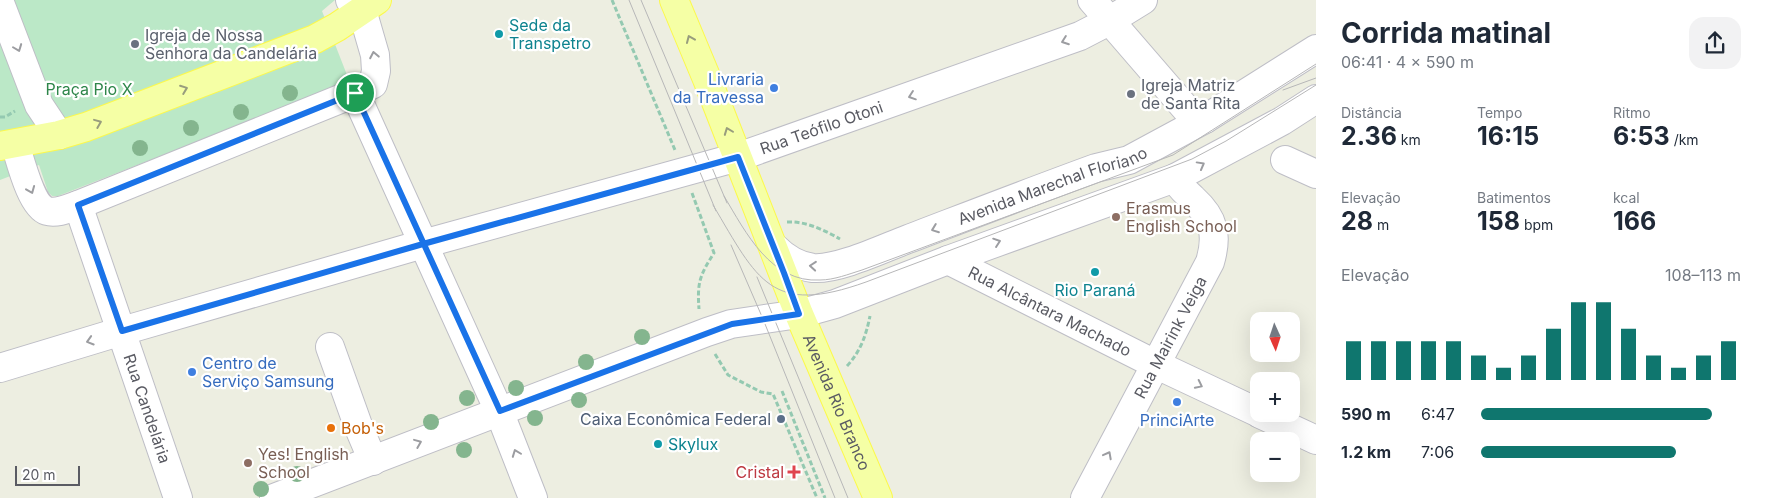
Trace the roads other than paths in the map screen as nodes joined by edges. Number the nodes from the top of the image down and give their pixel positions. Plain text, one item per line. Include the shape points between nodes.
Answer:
1 (674, 0) edge
2 (1092, 0) edge
3 (1144, 0) edge
4 (0, 3) edge
5 (363, 4) edge
6 (1109, 21) junction
7 (1316, 49) edge
8 (355, 93) junction
9 (1316, 99) edge
10 (1205, 119) junction
11 (59, 135) junction
12 (8, 145) edge
13 (738, 157) junction
14 (1285, 160) dead end
15 (1316, 174) edge
16 (1175, 178) junction
17 (78, 205) junction
18 (770, 236) junction
19 (423, 244) junction
20 (948, 260) junction
21 (799, 314) junction
22 (122, 331) junction
23 (330, 347) dead end
24 (1155, 364) junction
25 (0, 368) edge
26 (1250, 409) edge
27 (500, 411) junction
28 (1278, 422) edge
29 (1316, 440) edge
30 (373, 461) junction
31 (881, 495) edge
32 (178, 498) edge
33 (274, 498) edge
34 (533, 498) edge
35 (1085, 498) edge

13 -> 1 main road, Avenida Rio Branco
2 - 6 street
3 - 6 street, Rua Teófilo Otoni
4 -> 11 street via 39,105
8 -> 5 street via 373,84 376,71
11 -> 5 main road via 315,39
6 - 10 street via 1187,110
6 -> 13 street, Rua Teófilo Otoni via 1080,36
7 - 10 street, Avenida Marechal Floriano
8 - 17 street
8 - 19 street
16 -> 9 street via 1282,121
10 -> 18 street, Avenida Marechal Floriano via 1129,160 1096,168 830,267 814,268 785,258
11 - 12 main road
12 -> 17 street via 38,204 46,211
13 - 18 main road, Avenida Rio Branco
13 - 19 street, Rua Teófilo Otoni
14 - 15 street
20 -> 16 street
16 - 24 street, Rua Mairink Veiga via 1178,186 1200,205 1209,218 1214,232 1214,248 1210,262
17 - 22 street, Rua Candelária
18 - 21 main road, Avenida Rio Branco
19 - 22 street, Rua Teófilo Otoni
19 - 27 street
20 - 21 street via 836,304
20 - 24 street, Rua Alcântara Machado
21 - 27 street via 732,324
21 - 31 main road, Avenida Rio Branco
22 -> 25 street, Rua Teófilo Otoni
22 - 32 street, Rua Candelária
23 - 30 street
24 -> 26 street, Rua Alcântara Machado
35 -> 24 street, Rua Mairink Veiga
30 -> 27 street
34 -> 27 street
28 - 29 street, Rua Alcântara Machado
30 - 33 street

